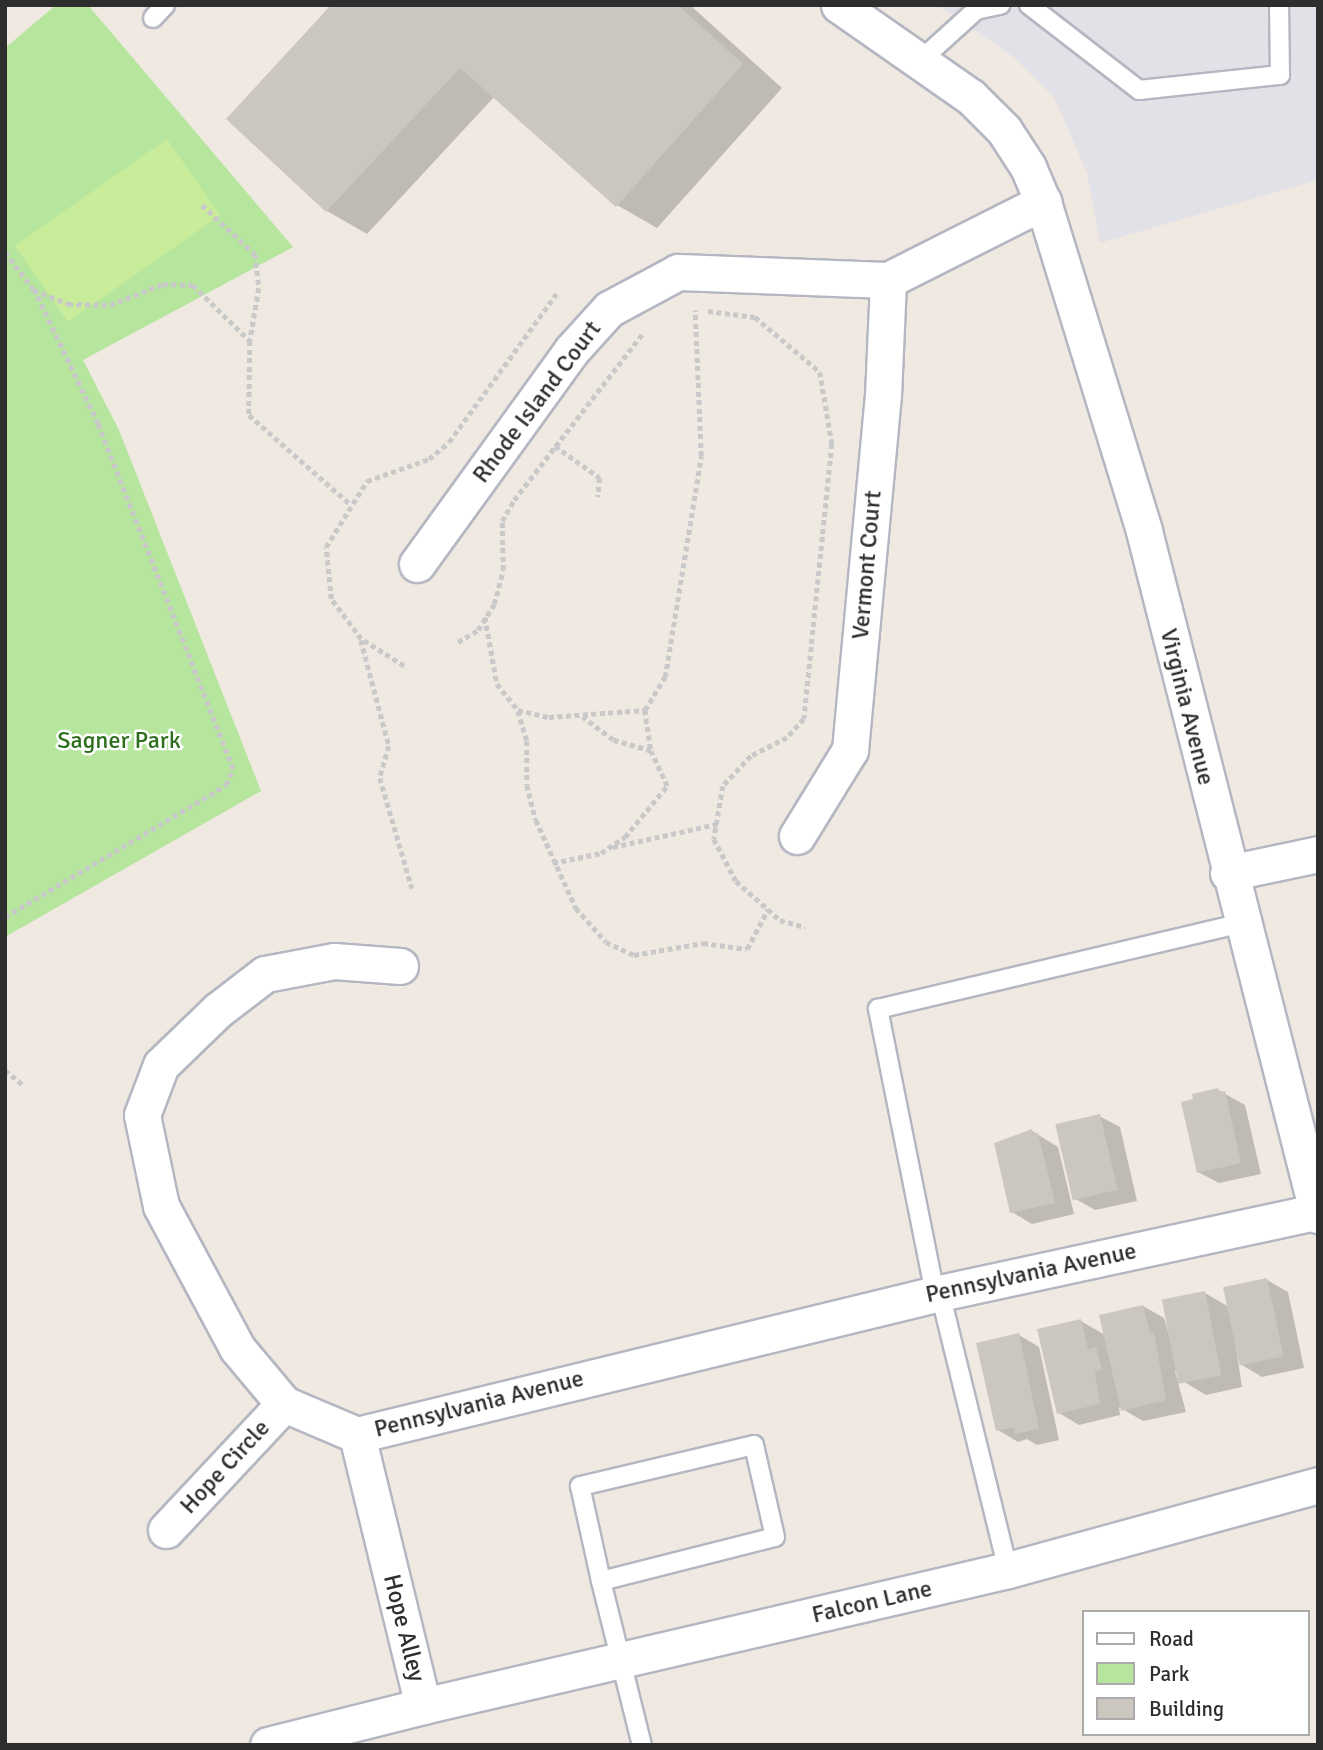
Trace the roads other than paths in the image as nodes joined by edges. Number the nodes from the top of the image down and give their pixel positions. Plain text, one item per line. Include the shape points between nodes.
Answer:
1 (839, 5) edge
2 (1000, 5) edge
3 (1029, 5) edge
4 (1279, 5) edge
5 (922, 59) junction
6 (1043, 202) junction
7 (888, 280) junction
8 (417, 564) dead end
9 (797, 836) dead end
10 (1318, 854) edge
11 (1228, 873) junction
12 (1242, 923) junction
13 (400, 966) dead end
14 (1317, 1212) edge
15 (938, 1294) junction
16 (284, 1404) junction
17 (357, 1435) junction
18 (1318, 1485) edge
19 (166, 1530) dead end
20 (1008, 1570) junction
21 (601, 1581) junction
22 (621, 1660) junction
23 (423, 1706) junction
24 (268, 1745) edge
25 (642, 1745) edge

1 - 5 street, Virginia Avenue
2 - 5 lane via 976,10
3 - 4 lane via 1139,90 1280,75
5 - 6 street, Virginia Avenue via 1004,130
6 - 7 street, Rhode Island Court
6 - 11 street, Virginia Avenue via 1144,531
7 - 8 street, Rhode Island Court via 678,272 609,309 571,352
7 - 9 street, Vermont Court via 883,396 850,750
10 - 11 street
11 - 12 street, Virginia Avenue
12 - 14 street, Virginia Avenue
12 - 15 lane via 878,1009
13 - 16 street, Pennsylvania Avenue via 334,961 265,974 218,1010 161,1065 142,1115 161,1206 237,1348
14 - 15 street, Pennsylvania Avenue
15 - 17 street, Pennsylvania Avenue
15 - 20 lane
16 - 17 street, Pennsylvania Avenue
16 - 19 street, Hope Circle
17 - 23 street, Hope Alley
18 - 20 street, Falcon Lane
20 - 22 street, Falcon Lane
21 - 21 lane via 775,1537 754,1445 580,1486
21 - 22 lane
22 - 23 street, Falcon Lane
22 - 25 lane
23 - 24 street, Hope Alley

